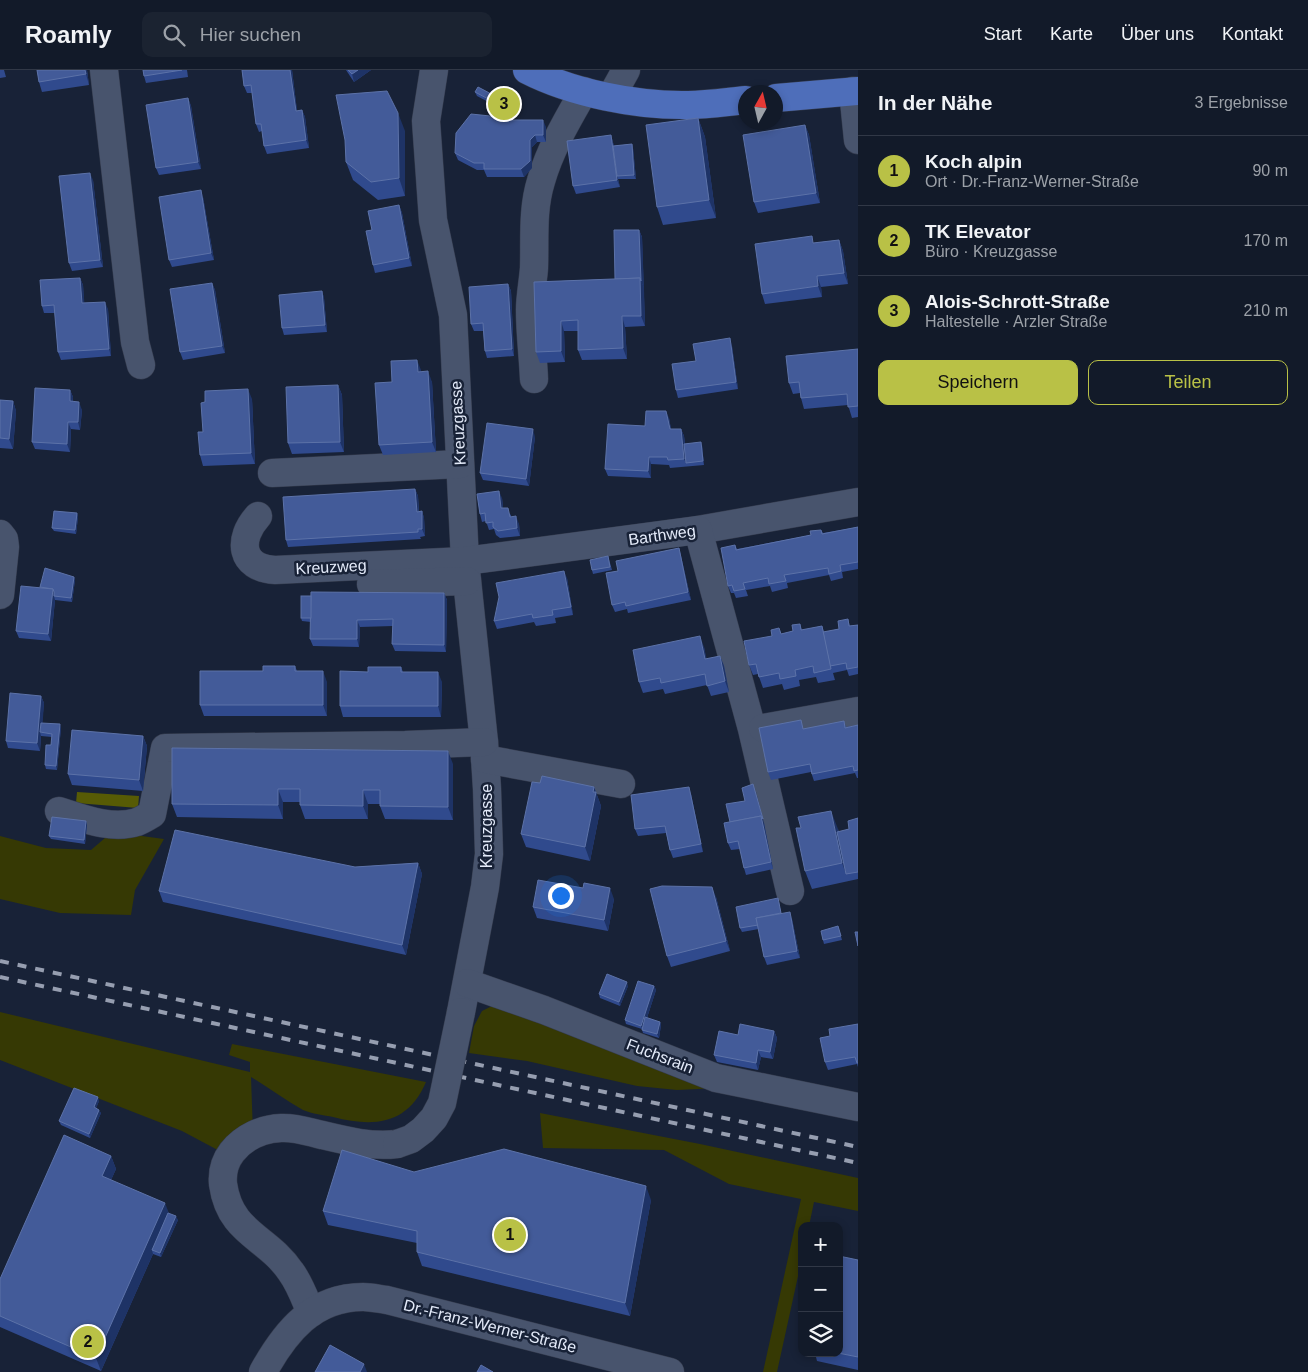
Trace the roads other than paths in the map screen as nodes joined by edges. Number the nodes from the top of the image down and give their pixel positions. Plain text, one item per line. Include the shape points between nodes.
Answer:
1 (104, 70) edge
2 (434, 70) edge
3 (527, 70) edge
4 (626, 70) edge
5 (584, 91) junction
6 (856, 91) edge
7 (611, 97) junction
8 (783, 97) edge
9 (738, 101) edge
10 (858, 140) edge
11 (141, 365) dead end
12 (534, 379) dead end
13 (460, 464) junction
14 (272, 473) dead end
15 (858, 502) edge
16 (258, 516) dead end
17 (698, 530) junction
18 (0, 534) edge
19 (466, 571) junction
20 (313, 586) dead end
21 (0, 595) edge
22 (858, 711) edge
23 (752, 730) junction
24 (484, 750) junction
25 (622, 784) dead end
26 (59, 811) dead end
27 (790, 891) dead end
28 (467, 983) junction
29 (858, 1108) edge
30 (311, 1313) junction
31 (263, 1372) edge
32 (670, 1372) edge

1 - 11 street via 135,342
2 - 13 street, Kreuzgasse via 426,122 433,220 453,315
3 - 5 main road
4 - 7 street
5 - 7 main road
5 - 12 street via 546,166 537,200 530,312
6 - 8 main road
6 - 10 street
7 - 9 main road via 688,105
13 - 14 street
13 - 19 street, Kreuzgasse
15 - 17 street, Barthweg
16 - 19 street, Kreuzweg via 247,532 245,548 251,562 265,569
17 - 19 street, Barthweg
17 - 23 street
18 - 21 street via 5,544
19 - 20 street
19 - 24 street, Kreuzgasse
22 - 23 street
23 - 27 street
24 - 25 street
24 - 26 street via 396,745 165,748 152,814 138,822 117,825
24 - 28 street, Kreuzgasse via 489,854
28 - 29 street, Fuchsrain via 716,1078
28 - 30 street, Kreuzgasse, bridge via 442,1103 423,1130 397,1144 380,1146 304,1130 268,1129 253,1134 228,1156 223,1181 230,1211 292,1272
30 - 31 street via 284,1337
30 - 32 street, Dr.-Franz-Werner-Straße via 329,1304 362,1297 387,1300

